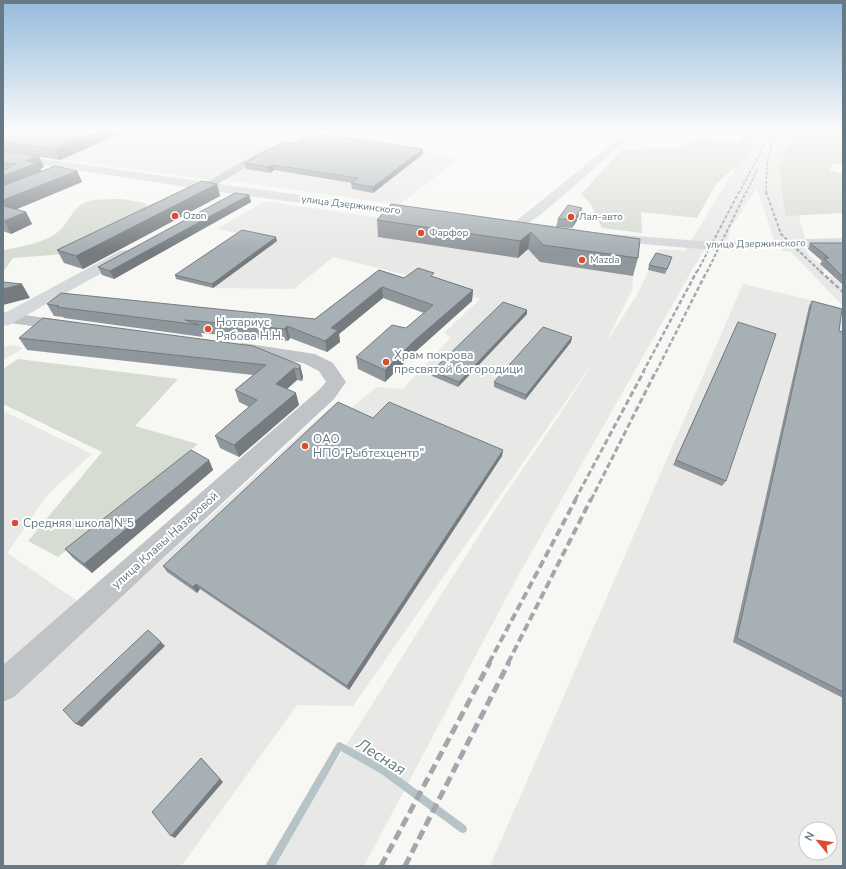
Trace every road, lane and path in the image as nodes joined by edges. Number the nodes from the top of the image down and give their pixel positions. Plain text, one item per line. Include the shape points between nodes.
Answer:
1 (66, 171) edge
2 (100, 171) edge
3 (233, 171) edge
4 (588, 171) edge
5 (52, 176) edge
6 (207, 186) junction
7 (240, 191) junction
8 (220, 202) edge
9 (430, 216) edge
10 (502, 226) edge
11 (517, 228) junction
12 (533, 230) edge
13 (600, 237) edge
14 (843, 242) edge
15 (140, 246) edge
16 (5, 319) edge
17 (87, 328) edge
18 (229, 348) edge
19 (3, 686) edge

1 - 5 main road
2 - 6 main road, улица Дзержинского
3 - 6 street
4 - 11 main road
6 - 7 main road, улица Дзержинского
7 - 8 main road
7 - 9 main road, улица Дзержинского
10 - 11 main road
11 - 12 main road
13 - 14 main road, улица Дзержинского via 712,246
15 - 16 main road
16 - 17 street
18 - 19 street, улица Клавы Назаровой via 308,358 326,367 336,382 327,394

